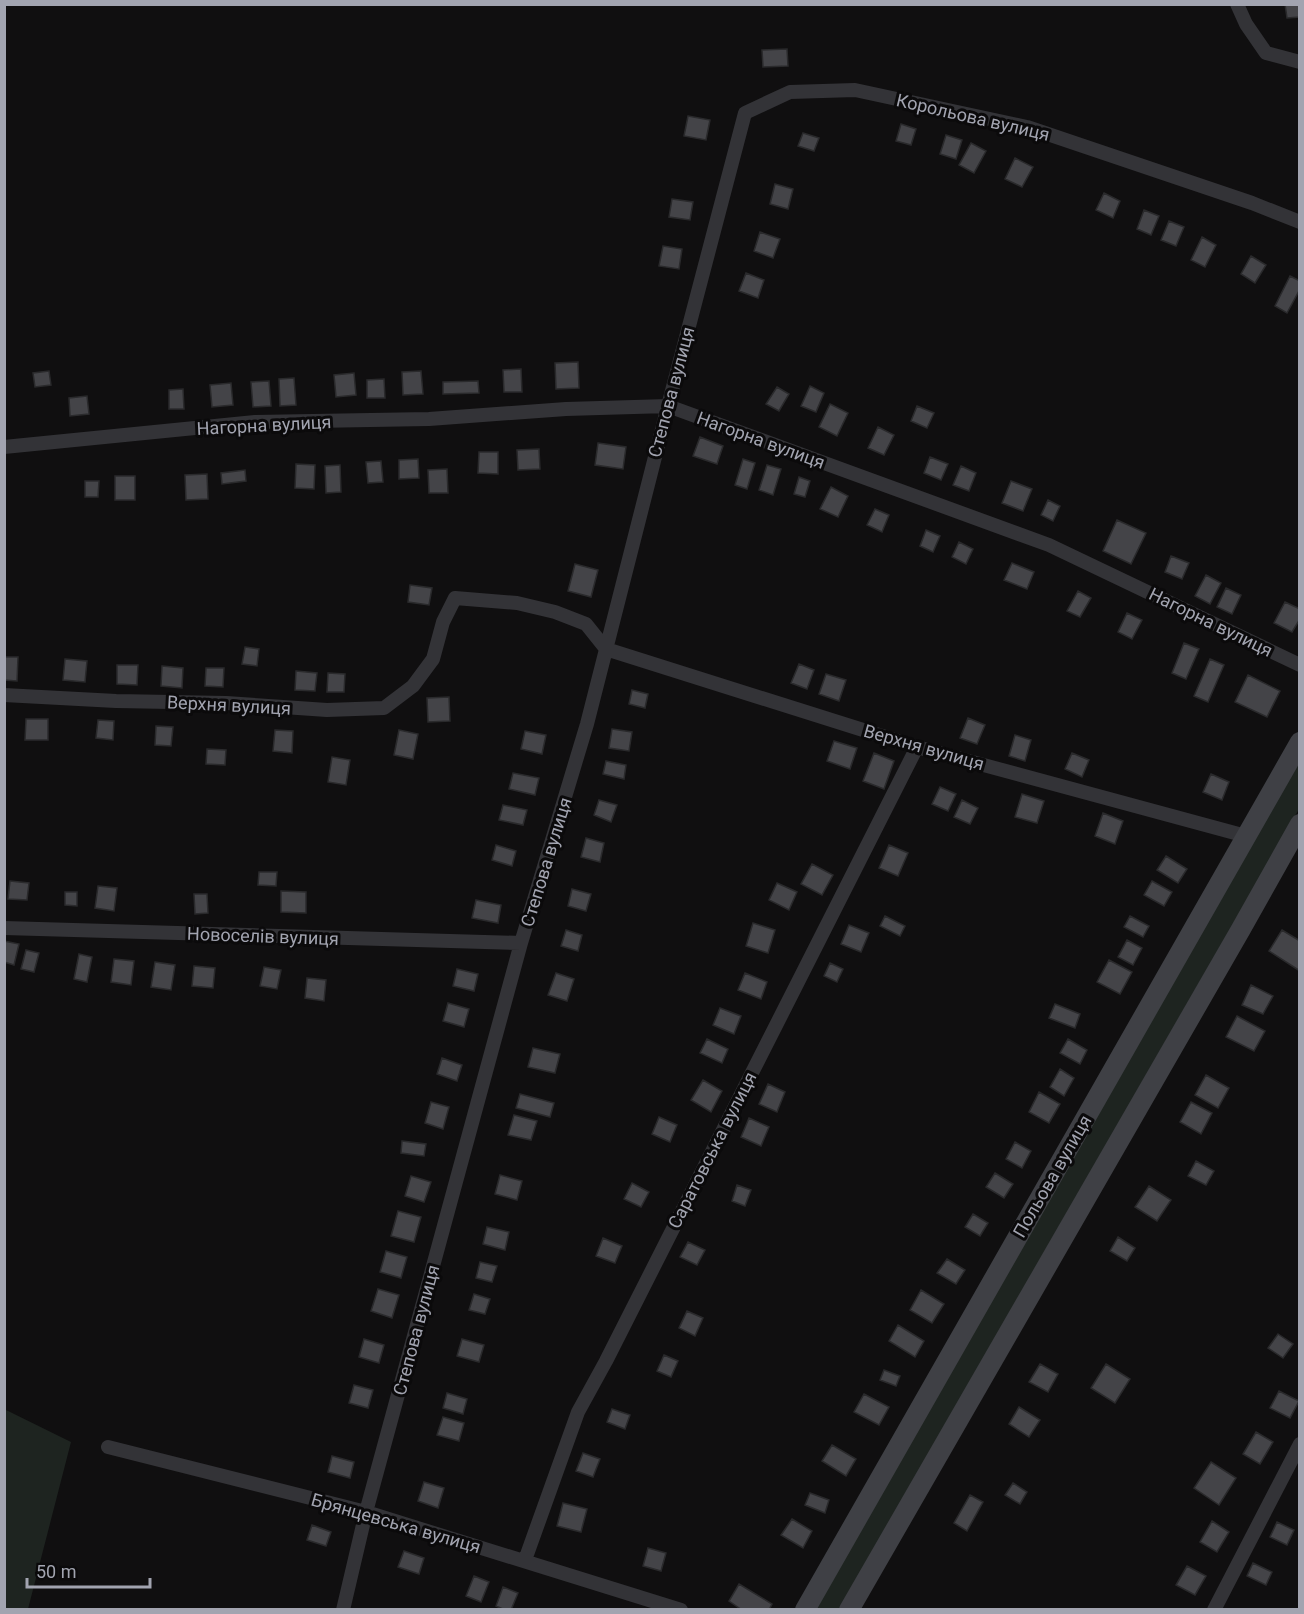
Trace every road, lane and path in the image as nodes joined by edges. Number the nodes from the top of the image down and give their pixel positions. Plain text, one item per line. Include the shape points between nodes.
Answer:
1 (1237, 4) edge
2 (1299, 62) edge
3 (745, 113) joint
4 (1299, 222) edge
5 (668, 406) junction
6 (4, 447) edge
7 (606, 649) junction
8 (1299, 665) edge
9 (4, 695) edge
10 (1299, 742) edge
11 (917, 747) junction
12 (1299, 824) edge
13 (1246, 836) junction
14 (4, 928) edge
15 (521, 943) junction
16 (1299, 1444) edge
17 (108, 1447) dead end
18 (366, 1512) junction
19 (525, 1560) junction
20 (343, 1610) edge
21 (681, 1610) edge
22 (805, 1610) edge
23 (849, 1610) edge
24 (1214, 1610) edge

1 - 2 street via 1266,53
3 - 4 street, Корольова вулиця via 790,92 855,90 1027,127
3 - 5 street, Степова вулиця
5 - 6 street, Нагорна вулиця via 566,408 429,419 255,422
5 - 7 street, Степова вулиця
5 - 8 street, Нагорна вулиця via 1049,544
7 - 9 street, Верхня вулиця via 586,624 555,612 517,603 455,598 443,622 433,660 413,686 384,708 327,711
7 - 11 street, Верхня вулиця
7 - 15 street, Степова вулиця
10 - 13 main road, Польова вулиця
11 - 13 street, Верхня вулиця
11 - 19 street, Саратовська вулиця via 578,1412
12 - 23 main road
13 - 22 main road, Польова вулиця
14 - 15 street, Новоселів вулиця
15 - 18 street, Степова вулиця
16 - 24 street
17 - 18 street, Брянцевська вулиця
18 - 19 street, Брянцевська вулиця
18 - 20 street, Степова вулиця
19 - 21 street, Брянцевська вулиця

